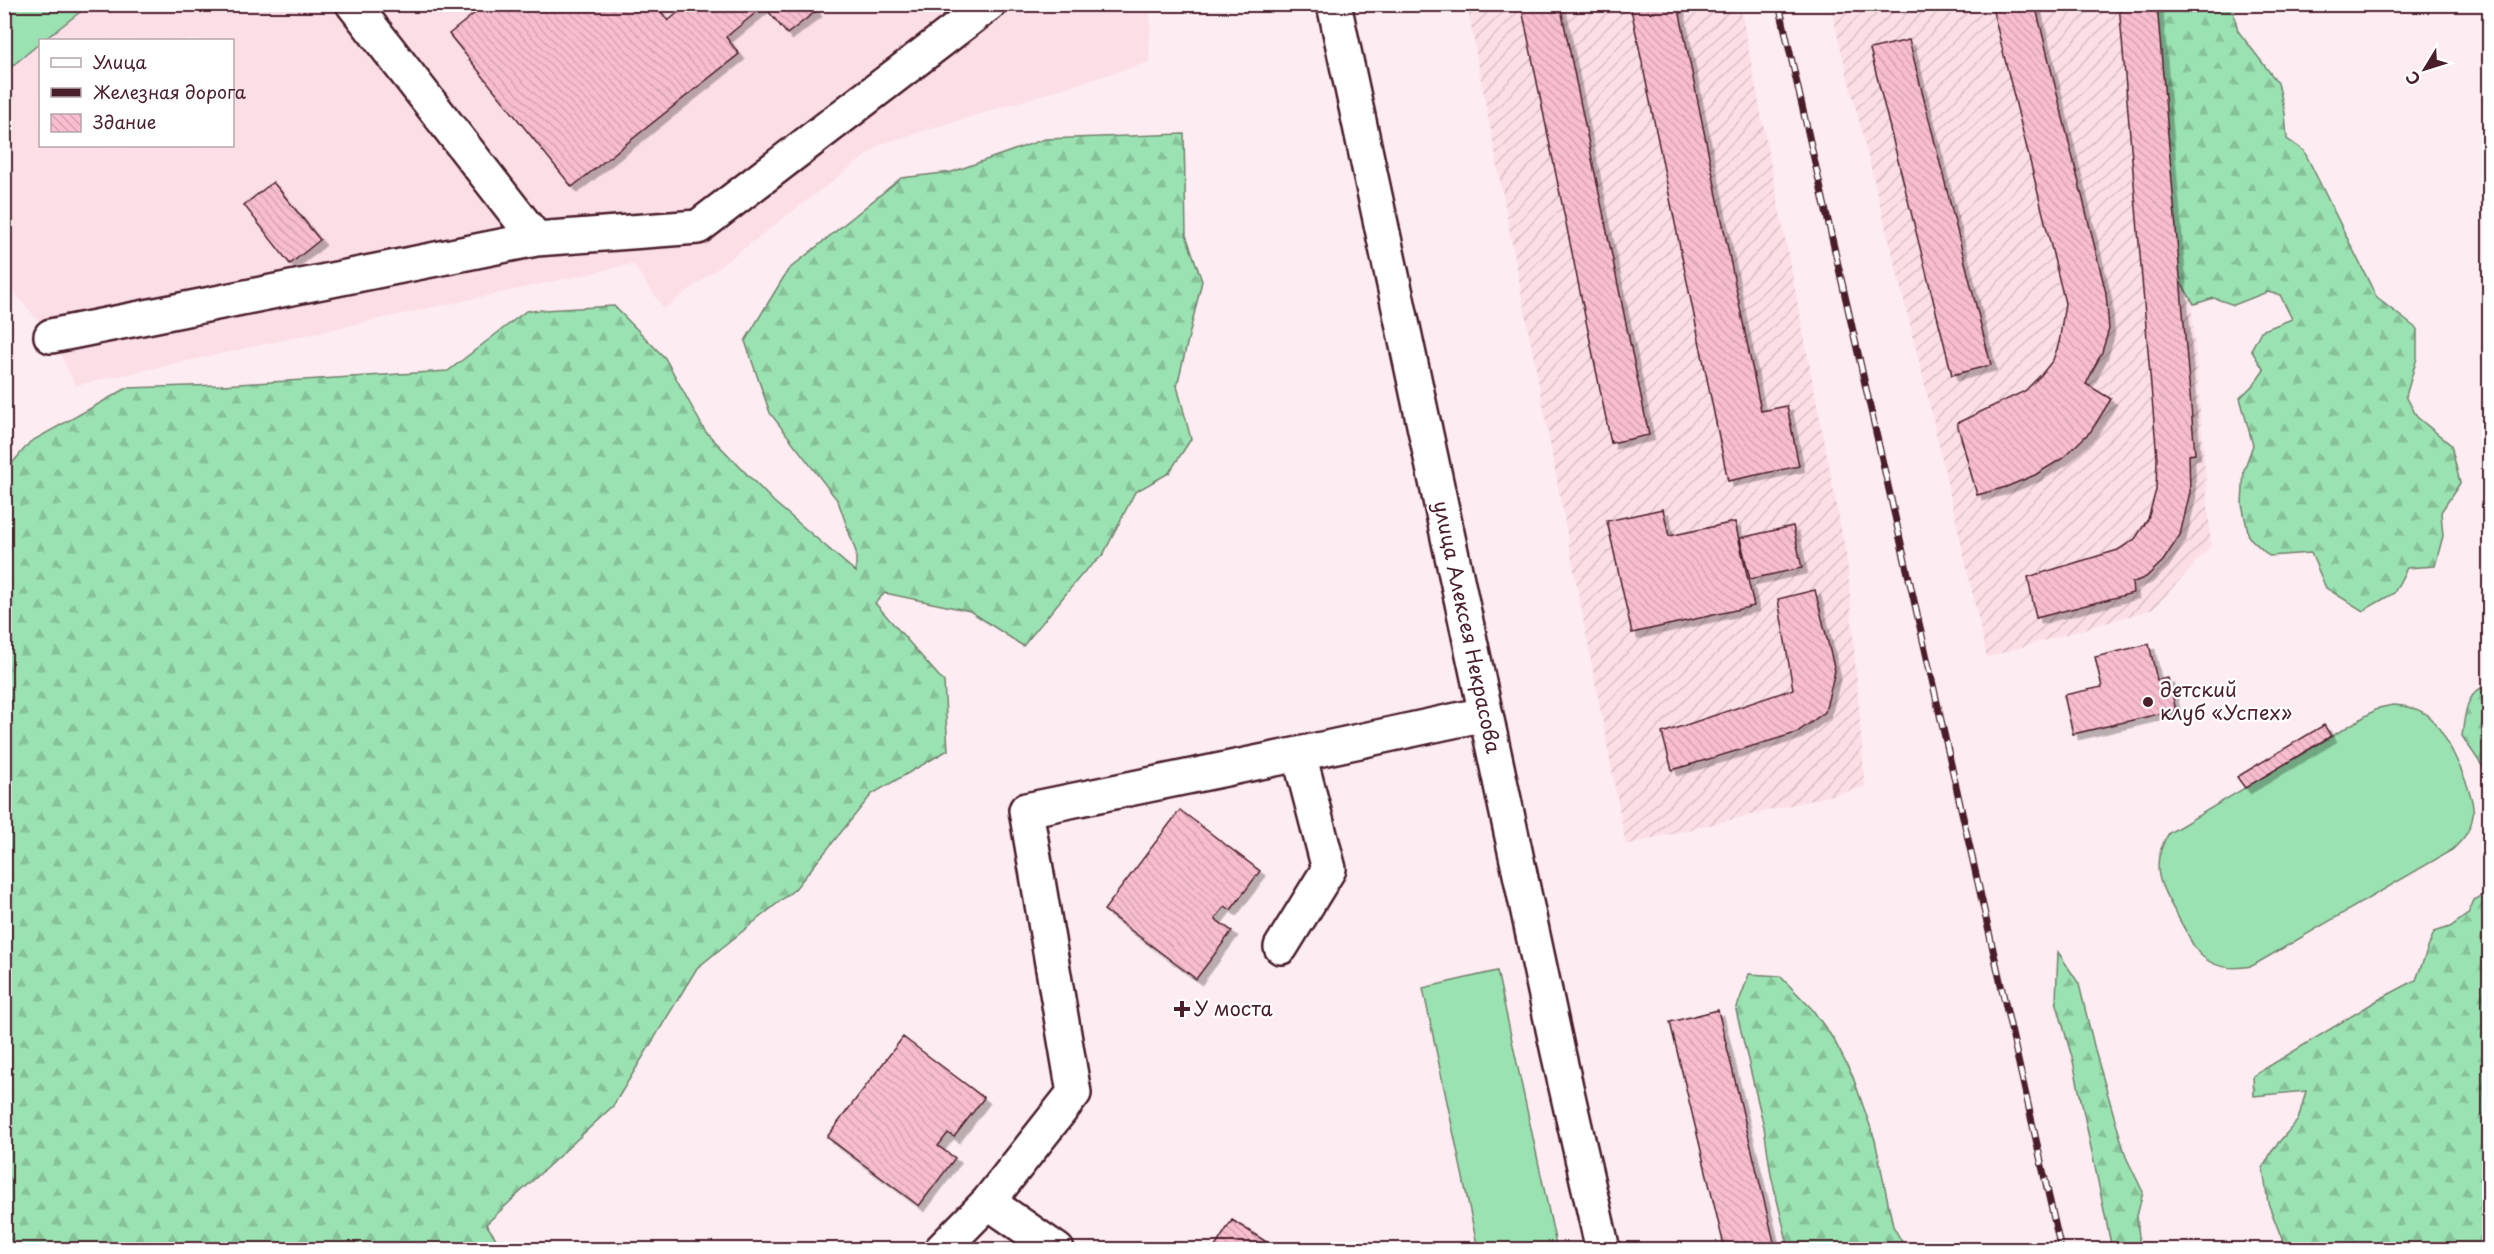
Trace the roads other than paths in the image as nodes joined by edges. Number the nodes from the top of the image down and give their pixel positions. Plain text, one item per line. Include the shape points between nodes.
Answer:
1 (353, 4) edge
2 (989, 4) edge
3 (1334, 4) edge
4 (536, 239) junction
5 (51, 336) dead end
6 (1485, 714) junction
7 (1299, 754) junction
8 (1281, 947) dead end
9 (988, 1202) junction
10 (941, 1250) edge
11 (1057, 1250) edge
12 (1603, 1250) edge

1 - 4 street
2 - 4 street via 698,227
3 - 6 street, улица Алексея Некрасова
4 - 5 street
6 - 7 street
6 - 12 street, улица Алексея Некрасова
7 - 8 street via 1329,868
7 - 9 street via 1026,810 1074,1093
9 - 10 street
9 - 11 street

